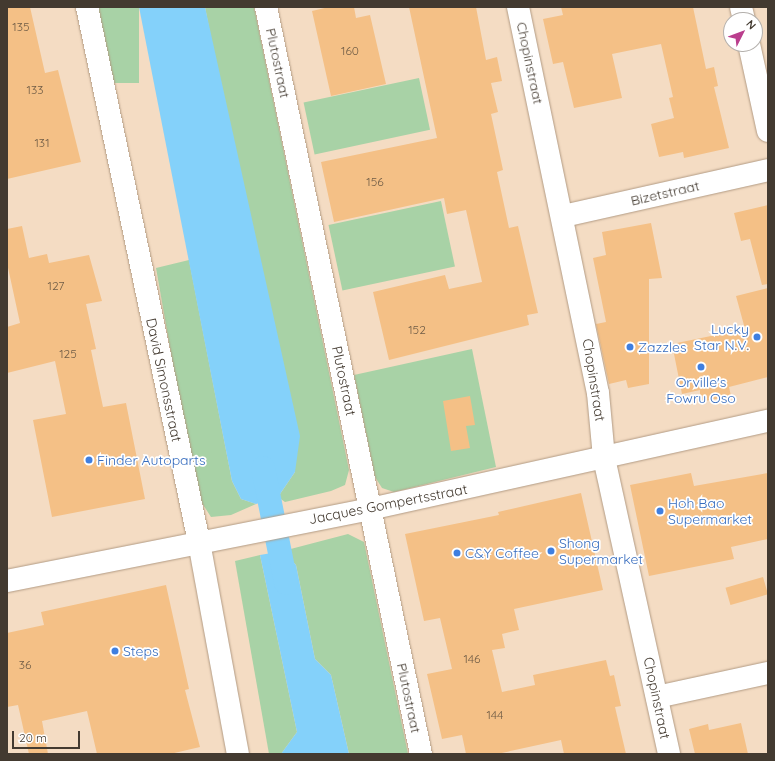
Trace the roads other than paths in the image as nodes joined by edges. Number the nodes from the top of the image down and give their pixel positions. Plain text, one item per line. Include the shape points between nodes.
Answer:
1 (86, 7) edge
2 (266, 7) edge
3 (518, 7) edge
4 (751, 52) edge
5 (768, 131) edge
6 (768, 170) edge
7 (563, 216) junction
8 (768, 421) edge
9 (604, 458) junction
10 (370, 509) junction
11 (199, 542) junction
12 (7, 581) edge
13 (768, 673) edge
14 (657, 697) junction
15 (238, 754) edge
16 (421, 754) edge
17 (669, 754) edge

1 - 11 street, David Simonsstraat
2 - 10 street, Plutostraat
3 - 7 street, Chopinstraat
4 - 5 street
6 - 7 street, Bizetstraat
7 - 9 street, Chopinstraat via 598,393
8 - 9 street, Jacques Gompertsstraat
9 - 10 street, Jacques Gompertsstraat
9 - 14 street, Chopinstraat
10 - 11 street, Jacques Gompertsstraat
10 - 16 street, Plutostraat
11 - 12 street, Jacques Gompertsstraat
11 - 15 street, David Simonsstraat
13 - 14 street
14 - 17 street, Chopinstraat

